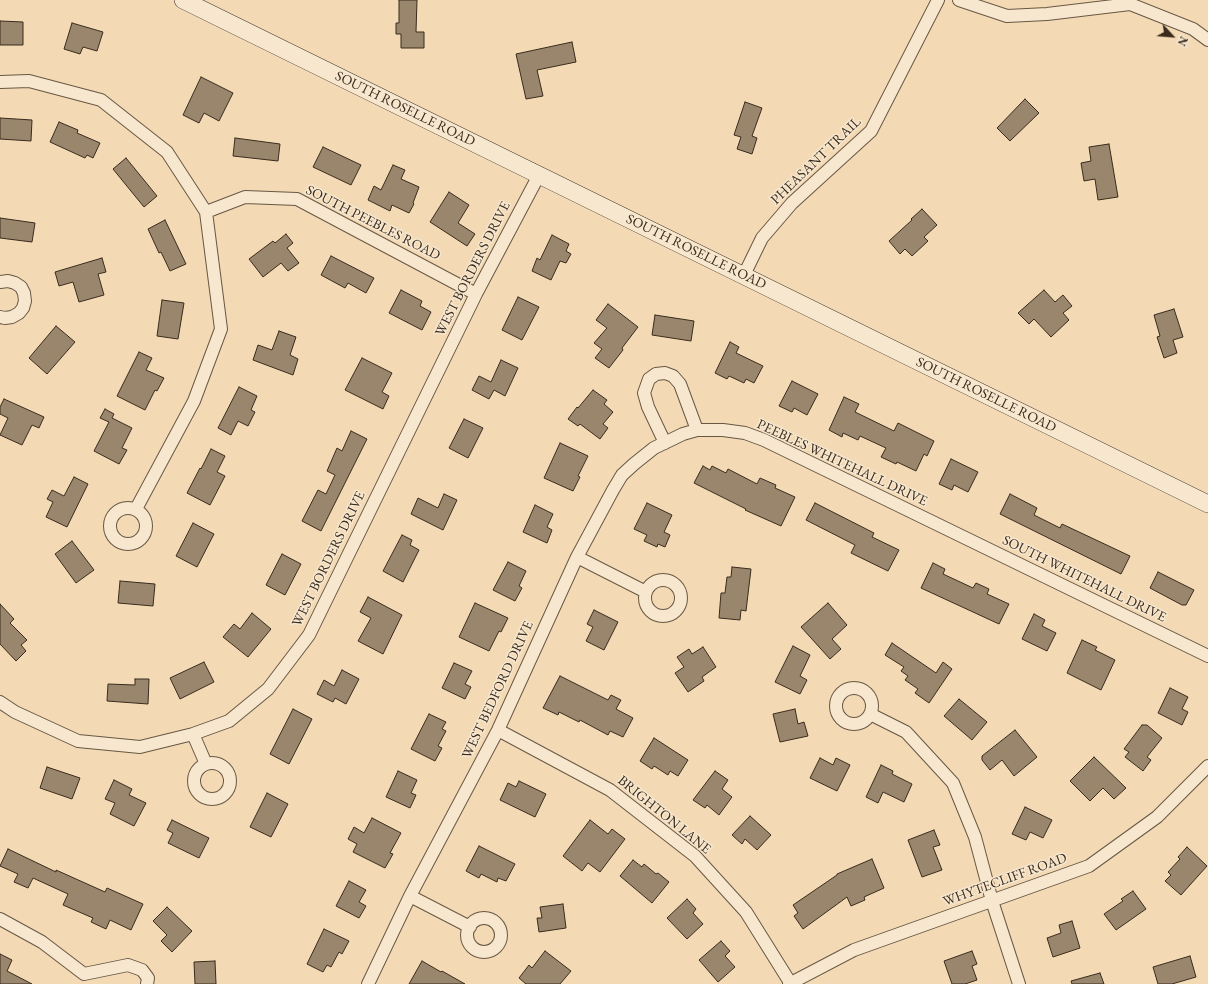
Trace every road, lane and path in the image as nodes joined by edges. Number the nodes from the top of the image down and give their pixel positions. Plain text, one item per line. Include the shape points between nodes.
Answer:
1 (183, 0) edge
2 (938, 0) edge
3 (959, 0) edge
4 (1208, 40) edge
5 (0, 82) edge
6 (539, 175) junction
7 (206, 212) junction
8 (744, 275) junction
9 (0, 282) edge
10 (476, 294) junction
11 (0, 317) edge
12 (697, 430) junction
13 (684, 434) joint
14 (665, 443) junction
15 (1208, 504) edge
16 (136, 509) dead end
17 (947, 530) joint
18 (577, 557) junction
19 (646, 592) dead end
20 (1208, 656) edge
21 (0, 702) edge
22 (870, 714) dead end
23 (498, 730) junction
24 (193, 734) junction
25 (206, 764) dead end
26 (1208, 766) edge
27 (410, 896) junction
28 (992, 901) junction
29 (0, 919) edge
30 (470, 927) dead end
31 (86, 979) edge
32 (147, 984) edge
33 (368, 984) edge
34 (790, 984) edge
35 (1019, 984) edge

1 - 6 main road, SOUTH ROSELLE ROAD
2 - 8 street, PHEASANT TRAIL via 871,131 792,204 762,238
3 - 4 street via 1007,16 1130,4 1193,29
5 - 7 street via 29,81 101,100 167,152
6 - 8 main road, SOUTH ROSELLE ROAD
6 - 10 street, WEST BORDERS DRIVE
7 - 10 street, SOUTH PEEBLES ROAD via 245,197 297,199
7 - 16 street via 221,329 194,401
8 - 15 main road, SOUTH ROSELLE ROAD
9 - 11 street via 8,281 21,287 25,301 23,308 12,317
10 - 24 street, WEST BORDERS DRIVE via 309,635 268,689 229,721
12 - 13 street, PEEBLES WHITEHALL DRIVE
12 - 14 street via 680,384 673,376 665,373 656,374 649,379 644,393
12 - 17 street, PEEBLES WHITEHALL DRIVE via 745,433 764,440
13 - 14 street, WEST BEDFORD DRIVE
14 - 18 street, WEST BEDFORD DRIVE via 654,448 622,475
17 - 20 street, SOUTH WHITEHALL DRIVE
18 - 19 street
18 - 23 street, WEST BEDFORD DRIVE
21 - 24 street, WEST BORDERS DRIVE via 15,712 78,741 140,747
22 - 28 street via 906,732 953,783 975,837
23 - 27 street, WEST BEDFORD DRIVE
23 - 34 street, BRIGHTON LANE via 610,790 695,856 746,912
24 - 25 street
26 - 28 street, WHYTECLIFF ROAD via 1157,817 1089,866
27 - 30 street
27 - 33 street, WEST BEDFORD DRIVE
28 - 34 street, WHYTECLIFF ROAD via 854,950
28 - 35 street
29 - 31 street via 42,942
31 - 32 street via 128,965 142,970 148,978

